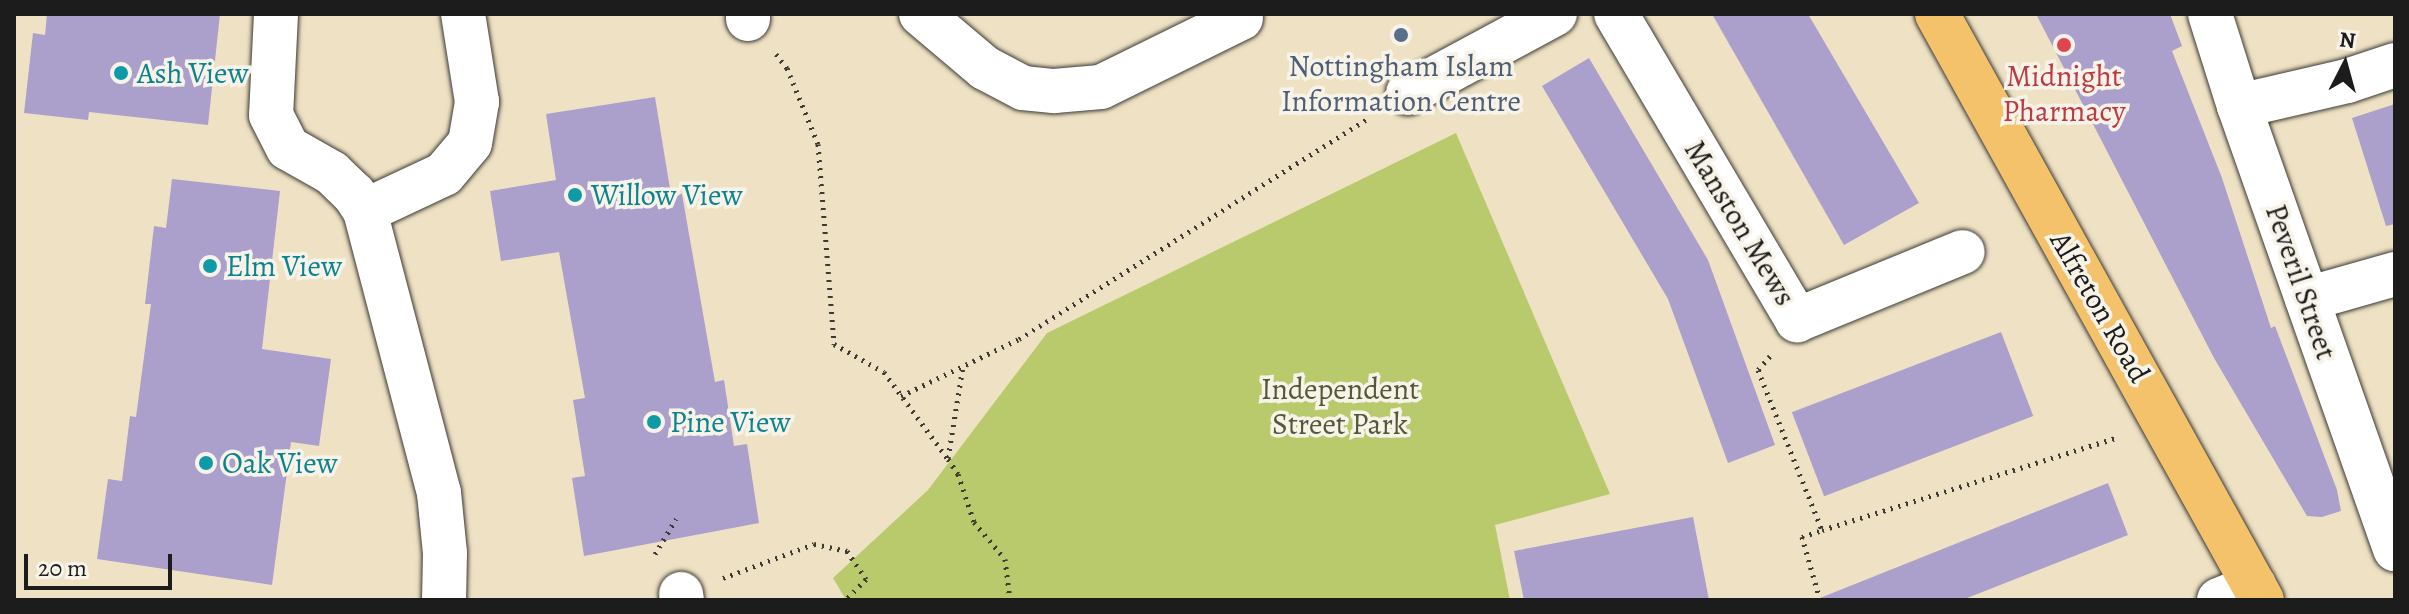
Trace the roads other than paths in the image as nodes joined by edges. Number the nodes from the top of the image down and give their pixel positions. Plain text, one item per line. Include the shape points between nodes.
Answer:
1 (276, 14) edge
2 (463, 14) edge
3 (921, 14) edge
4 (1555, 14) edge
5 (1616, 14) edge
6 (1937, 14) edge
7 (2210, 14) edge
8 (1241, 18) dead end
9 (1507, 25) edge
10 (2395, 65) edge
11 (1408, 93) road end
12 (2239, 106) junction
13 (365, 211) junction
14 (1963, 252) dead end
15 (2395, 274) edge
16 (2307, 299) junction
17 (2395, 549) edge
18 (2245, 595) edge
19 (444, 600) edge

1 - 13 street via 271,115 288,148 332,173
2 - 13 street via 477,102 470,143 444,174
3 - 8 street via 985,68 1023,88 1054,91 1101,87
4 - 9 street
5 - 14 street, Manston Mews via 1797,320
6 - 18 main road, Alfreton Road via 2166,423
7 - 12 street, Peveril Street
9 - 11 street
10 - 12 street
12 - 16 street, Peveril Street
13 - 19 street via 439,493
15 - 16 street
16 - 17 street, Peveril Street

